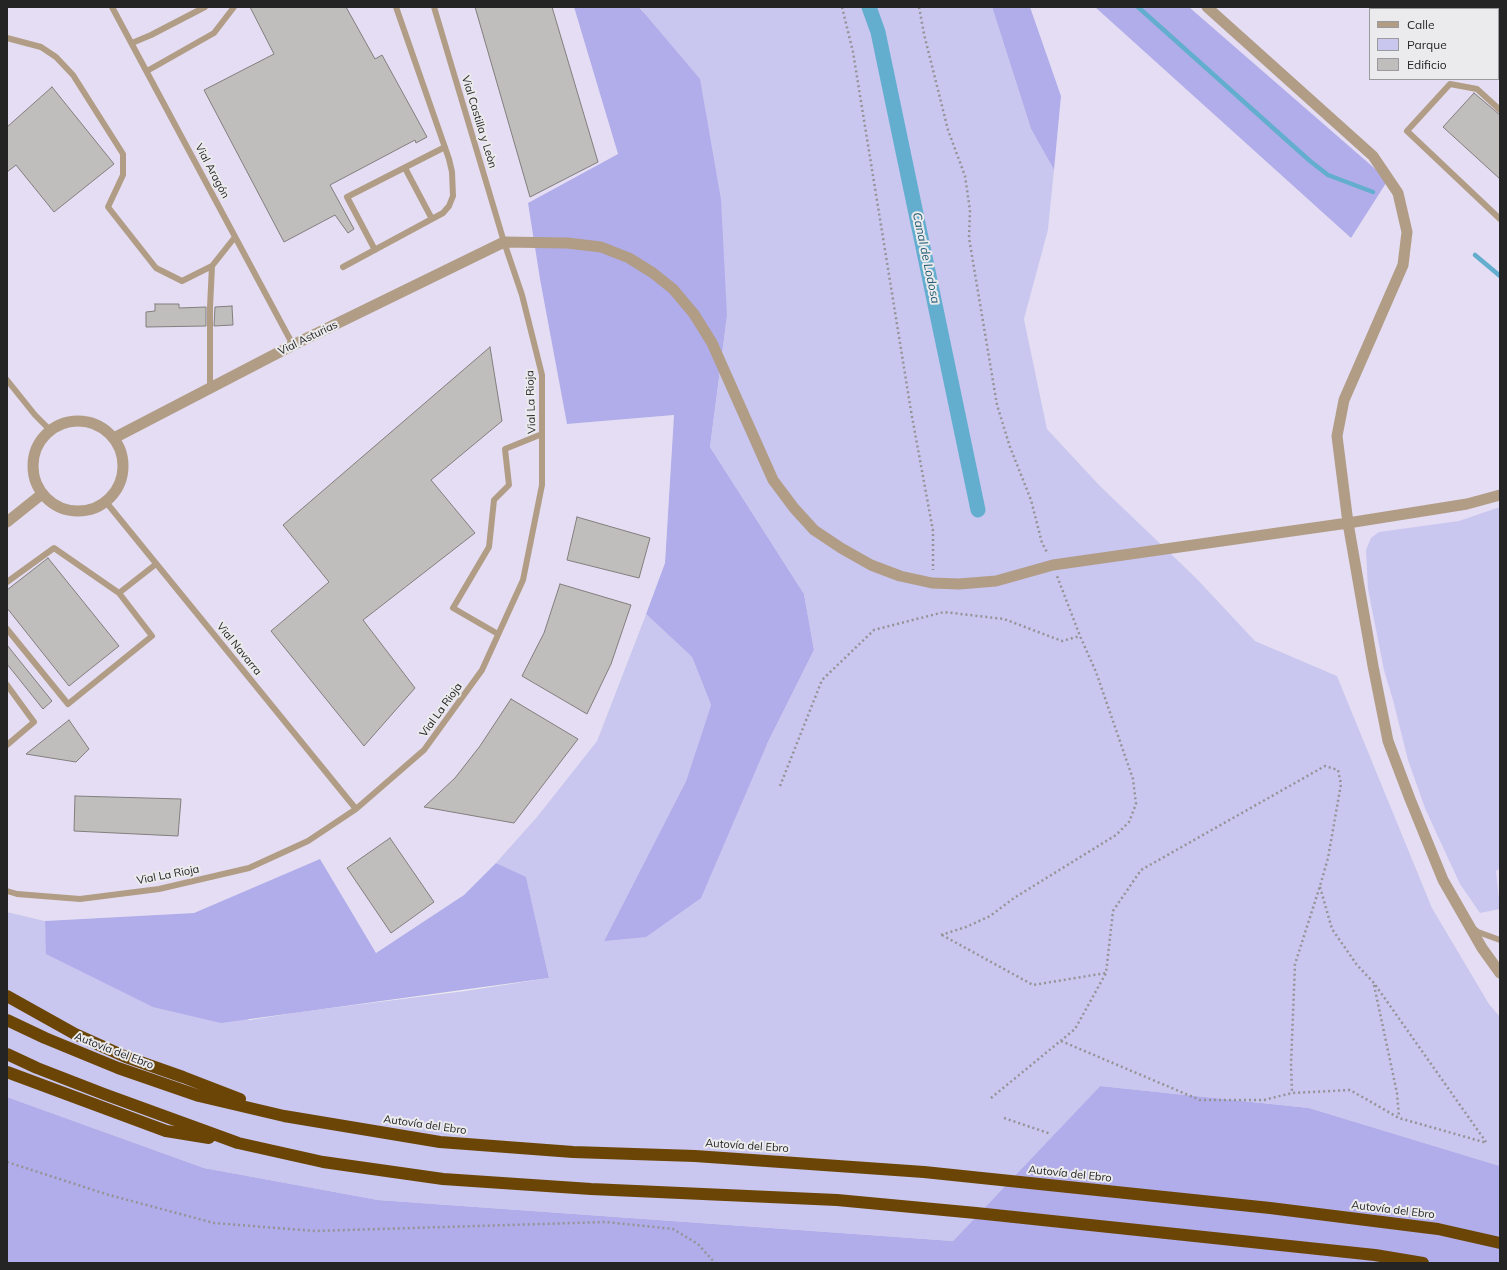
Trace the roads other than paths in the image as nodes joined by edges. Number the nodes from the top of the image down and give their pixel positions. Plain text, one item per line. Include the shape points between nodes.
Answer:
1 (112, 7) edge
2 (205, 7) edge
3 (234, 7) edge
4 (396, 7) edge
5 (434, 7) edge
6 (1207, 7) edge
7 (7, 38) edge
8 (132, 43) junction
9 (147, 71) junction
10 (1500, 110) edge
11 (445, 147) junction
12 (405, 168) junction
13 (1500, 219) edge
14 (432, 220) junction
15 (235, 237) junction
16 (504, 242) junction
17 (375, 250) junction
18 (212, 266) junction
19 (343, 267) dead end
20 (293, 345) junction
21 (7, 380) edge
22 (210, 389) junction
23 (50, 430) junction
24 (542, 434) junction
25 (114, 438) junction
26 (42, 494) junction
27 (1500, 495) edge
28 (106, 502) junction
29 (7, 522) edge
30 (1348, 523) junction
31 (156, 564) junction
32 (7, 582) edge
33 (120, 593) junction
34 (7, 630) edge
35 (498, 634) junction
36 (7, 686) edge
37 (7, 745) edge
38 (356, 809) junction
39 (7, 891) edge
40 (1470, 926) junction
41 (1500, 940) edge
42 (1500, 973) edge
43 (7, 996) edge
44 (7, 1020) edge
45 (7, 1054) edge
46 (7, 1072) edge
47 (284, 1116) junction
48 (238, 1143) junction
49 (1500, 1243) edge
50 (1423, 1263) edge

1 - 8 lane, Vial Aragón
2 - 8 lane
3 - 9 lane via 214,33
4 - 11 lane
5 - 16 lane, Vial Castilla y Leòn
6 - 30 street via 1373,156 1398,193 1407,232 1403,265 1344,400 1337,436
7 - 18 lane via 41,47 56,57 73,75 123,154 124,175 108,207 156,268 182,281
8 - 9 lane, Vial Aragón
9 - 15 lane, Vial Aragón
10 - 13 lane via 1477,89 1450,84 1407,131
11 - 12 lane
11 - 14 lane via 452,172 452,196 449,206
12 - 14 lane
12 - 17 lane via 348,197
14 - 17 lane
15 - 18 lane
15 - 20 lane, Vial Aragón
16 - 20 street, Vial Asturias
16 - 24 lane, Vial La Rioja via 522,295 542,375
16 - 30 street via 601,247 629,258 673,289 694,314 712,343 773,480 794,508 814,530 841,548 871,565 900,576 932,583 996,581 1053,566
17 - 19 lane
18 - 22 lane
20 - 22 street, Vial Asturias
21 - 23 lane
22 - 25 street, Vial Asturias
23 - 25 street via 66,422 84,421 101,426
23 - 26 street via 39,443 33,460 34,478
24 - 35 lane, Vial La Rioja via 542,485 524,573
24 - 35 lane via 505,449 509,485 494,500 490,547 453,608
25 - 28 street via 122,454 124,472 118,489
26 - 28 street via 55,506 72,511 90,510
26 - 29 street
27 - 30 street via 1467,504
28 - 31 lane, Vial Navarra
30 - 40 street via 1388,741 1443,880
31 - 33 lane
31 - 38 lane, Vial Navarra
32 - 33 lane via 54,548
33 - 34 lane via 152,636 68,704
35 - 38 lane, Vial La Rioja via 482,670 424,750
36 - 37 lane via 34,722
38 - 39 lane, Vial La Rioja via 308,840 249,868 159,889 80,899
40 - 41 lane via 1478,932
40 - 42 street
43 - 47 highway via 75,1034 126,1057
44 - 47 highway, Autovía del Ebro via 118,1068 199,1096
45 - 48 highway via 96,1091
46 - 48 highway via 166,1131
47 - 49 highway, Autovía del Ebro via 440,1142 924,1172 1270,1208 1438,1229
48 - 50 highway via 323,1162 443,1179 592,1189 837,1200 1368,1254

